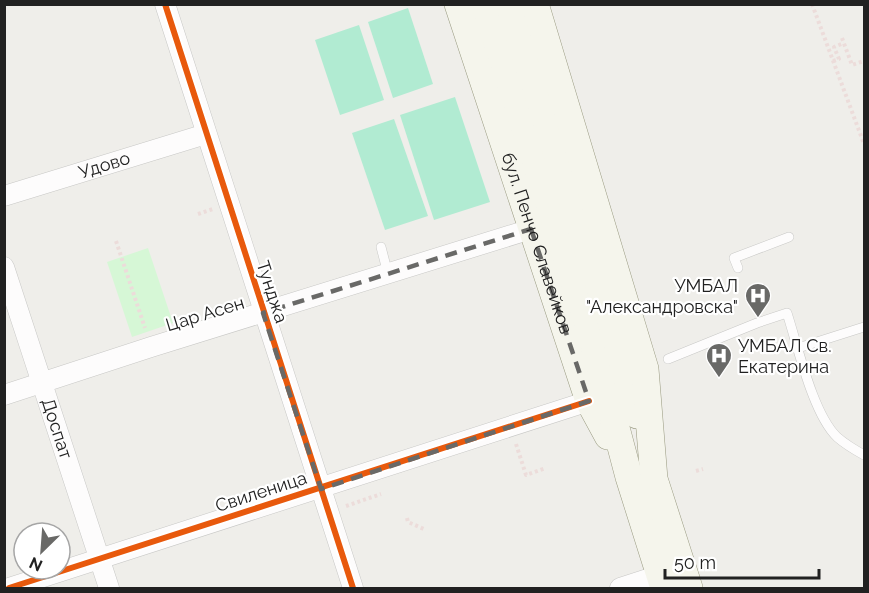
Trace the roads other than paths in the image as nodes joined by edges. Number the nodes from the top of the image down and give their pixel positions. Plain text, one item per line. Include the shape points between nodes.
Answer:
1 (165, 4) edge
2 (458, 4) edge
3 (484, 4) edge
4 (509, 4) edge
5 (535, 4) edge
6 (206, 134) junction
7 (4, 196) edge
8 (531, 229) junction
9 (789, 237) dead end
10 (381, 247) dead end
11 (4, 267) edge
12 (738, 268) dead end
13 (388, 273) junction
14 (263, 312) junction
15 (864, 327) edge
16 (798, 348) junction
17 (668, 359) dead end
18 (42, 383) junction
19 (4, 395) edge
20 (589, 401) junction
21 (864, 455) edge
22 (642, 478) junction
23 (321, 489) junction
24 (100, 559) junction
25 (662, 582) edge
26 (9, 588) edge
27 (110, 588) edge
28 (353, 588) edge
29 (621, 588) edge
30 (689, 588) edge

1 - 6 street, Тунджа
2 - 8 main road, бул. Пенчо Славейков
3 - 22 main road, бул. Пенчо Славейков
4 - 22 main road, бул. Пенчо Славейков via 612,325
5 - 22 main road, бул. Пенчо Славейков via 645,369
6 - 7 street, Удово
6 - 14 street, Тунджа
8 - 13 street, Цар Асен
8 - 20 main road, бул. Пенчо Славейков
9 - 12 lane via 734,258
10 - 13 lane
11 - 18 street, Доспат
13 - 14 street, Цар Асен
14 - 18 street, Цар Асен
14 - 23 street, Тунджа
15 - 16 lane
16 - 17 lane via 787,313 755,319
16 - 21 lane via 825,422 838,438
18 - 19 street, Цар Асен
18 - 24 street, Доспат
20 - 22 main road, бул. Пенчо Славейков
20 - 23 street, Свиленица
22 - 25 main road, бул. Пенчо Славейков
22 - 30 main road, бул. Пенчо Славейков
23 - 24 street, Свиленица
23 - 28 street, Тунджа
24 - 26 street, Свиленица
24 - 27 street, Доспат
25 - 29 street

